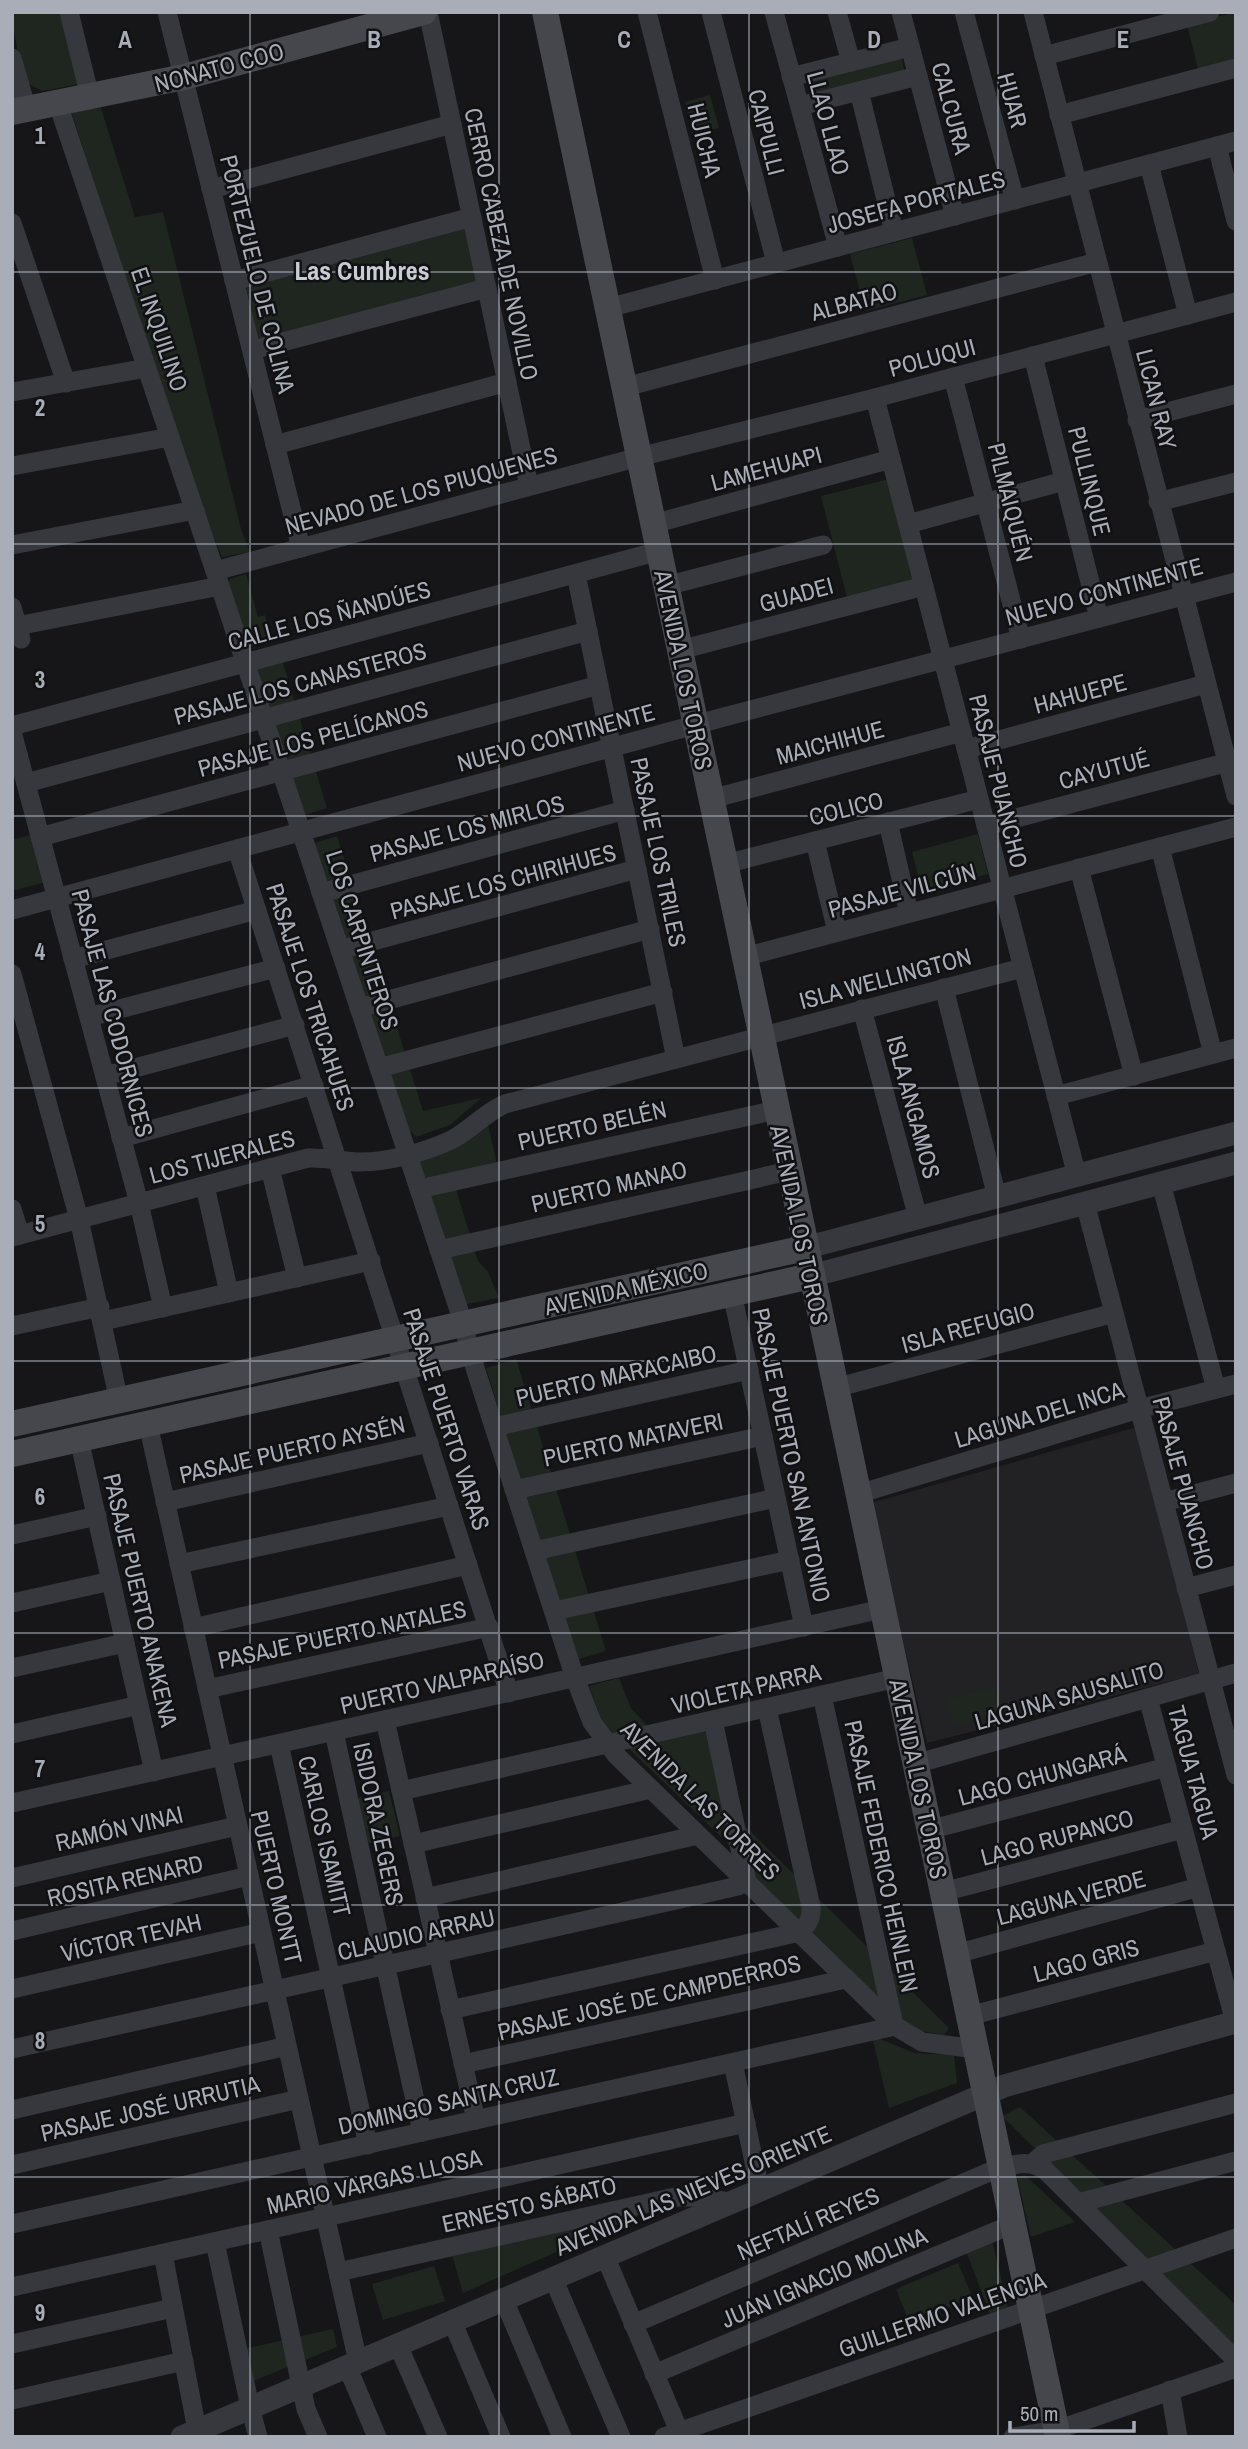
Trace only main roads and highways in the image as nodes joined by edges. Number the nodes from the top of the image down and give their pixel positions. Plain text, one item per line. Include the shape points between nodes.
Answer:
1 (426, 12) edge
2 (545, 12) edge
3 (19, 111) edge
4 (805, 1248) junction
5 (811, 1276) junction
6 (12, 1424) edge
7 (12, 1454) edge
8 (1057, 2433) edge

1 - 3 main road, NONATO COO via 184,77
2 - 4 main road, AVENIDA LOS TOROS
4 - 5 main road, AVENIDA LOS TOROS
4 - 6 main road, AVENIDA MÉXICO
5 - 7 main road, AVENIDA MÉXICO
5 - 8 main road, AVENIDA LOS TOROS

